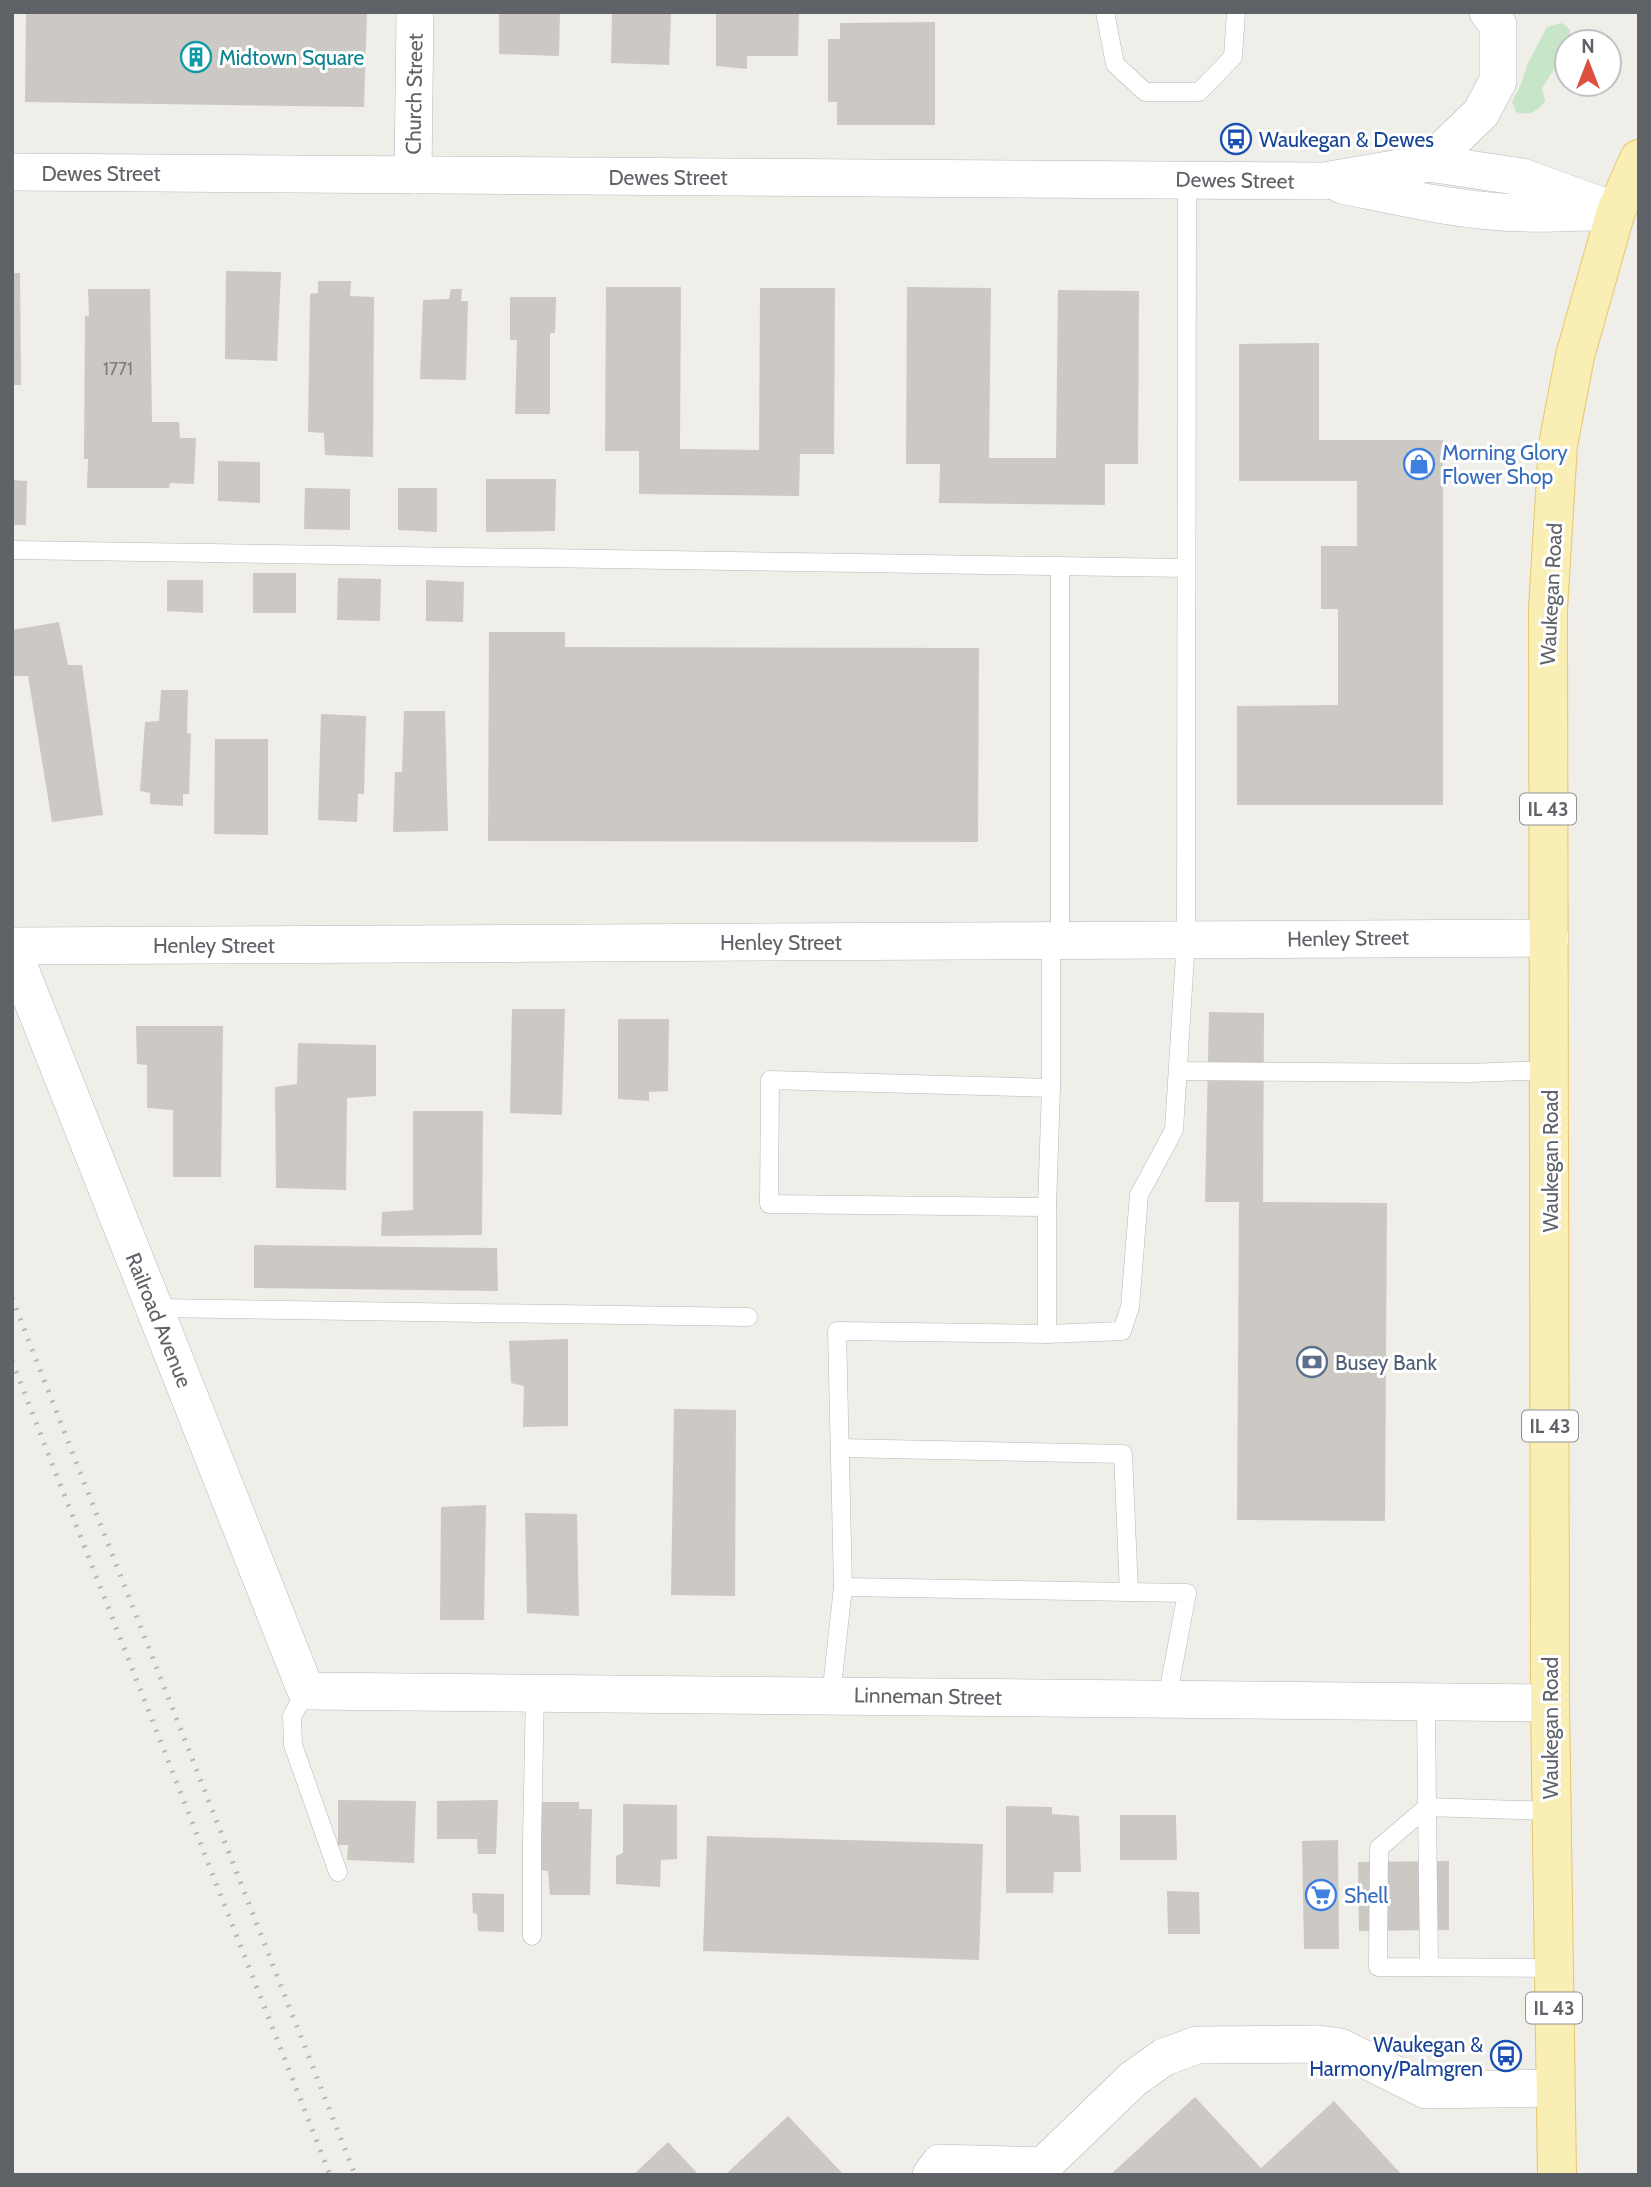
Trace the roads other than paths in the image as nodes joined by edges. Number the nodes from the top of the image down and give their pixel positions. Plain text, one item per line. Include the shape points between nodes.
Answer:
1 (415, 12) edge
2 (1105, 12) edge
3 (1236, 12) edge
4 (1488, 12) edge
5 (1639, 159) edge
6 (1429, 163) junction
7 (12, 172) edge
8 (413, 175) junction
9 (1186, 180) junction
10 (1324, 181) junction
11 (1616, 211) junction
12 (12, 550) edge
13 (1060, 566) junction
14 (1186, 568) junction
15 (1550, 938) junction
16 (1056, 940) junction
17 (1186, 940) junction
18 (12, 947) edge
19 (1550, 1070) junction
20 (1178, 1071) junction
21 (1051, 1088) junction
22 (1047, 1207) junction
23 (155, 1308) junction
24 (748, 1317) dead end
25 (1047, 1334) junction
26 (840, 1448) junction
27 (843, 1587) junction
28 (1129, 1592) junction
29 (306, 1690) junction
30 (535, 1692) junction
31 (831, 1696) junction
32 (1167, 1699) junction
33 (1426, 1701) junction
34 (1550, 1703) junction
35 (1427, 1807) junction
36 (1551, 1811) junction
37 (338, 1872) dead end
38 (533, 1936) dead end
39 (1429, 1967) junction
40 (1553, 1968) junction
41 (1555, 2088) junction
42 (1043, 2170) edge
43 (931, 2175) edge
44 (1557, 2175) edge

1 - 8 street, Church Street
2 - 3 lane via 1115,64 1145,92 1199,92 1233,57
4 - 6 street via 1497,25 1497,81 1481,113
5 - 11 main road, Waukegan Road / IL 43
6 - 10 street, Dewes Street
6 - 11 street, Dewes Street via 1522,177
7 - 8 street, Dewes Street
8 - 9 street, Dewes Street
9 - 10 street, Dewes Street
9 - 14 lane
10 - 11 street, Dewes Street via 1433,204 1508,212
11 - 15 main road, Waukegan Road / IL 43 via 1575,356 1558,445 1547,657
12 - 13 lane
13 - 14 lane
13 - 16 lane
14 - 17 lane
15 - 17 street, Henley Street
15 - 19 main road, Waukegan Road / IL 43
16 - 17 street, Henley Street
16 - 18 street, Henley Street
16 - 21 lane
17 - 20 lane
18 - 23 street, Railroad Avenue
19 - 20 lane
19 - 34 main road, Waukegan Road / IL 43
20 - 25 lane via 1174,1130 1139,1195 1130,1307 1122,1331
21 - 22 lane
21 - 22 lane via 770,1080 769,1204
22 - 25 lane
23 - 24 lane
23 - 29 street, Railroad Avenue
25 - 26 lane via 837,1331
26 - 27 lane
26 - 28 lane via 1122,1454
27 - 28 lane
27 - 31 lane
28 - 32 lane via 1187,1593
29 - 30 street, Linneman Street
29 - 37 lane via 292,1716 293,1745
30 - 31 street, Linneman Street
30 - 38 lane
31 - 32 street, Linneman Street
32 - 33 street, Linneman Street
33 - 34 street, Linneman Street
33 - 35 lane
34 - 36 main road, Waukegan Road / IL 43
35 - 36 lane
35 - 39 lane
35 - 39 lane via 1379,1848 1378,1967
36 - 40 main road, Waukegan Road / IL 43
39 - 40 lane
40 - 41 main road, Waukegan Road / IL 43
41 - 42 street via 1426,2090 1340,2047 1197,2045 1164,2057 1133,2079
41 - 44 main road, Waukegan Road / IL 43
42 - 43 street via 940,2163

